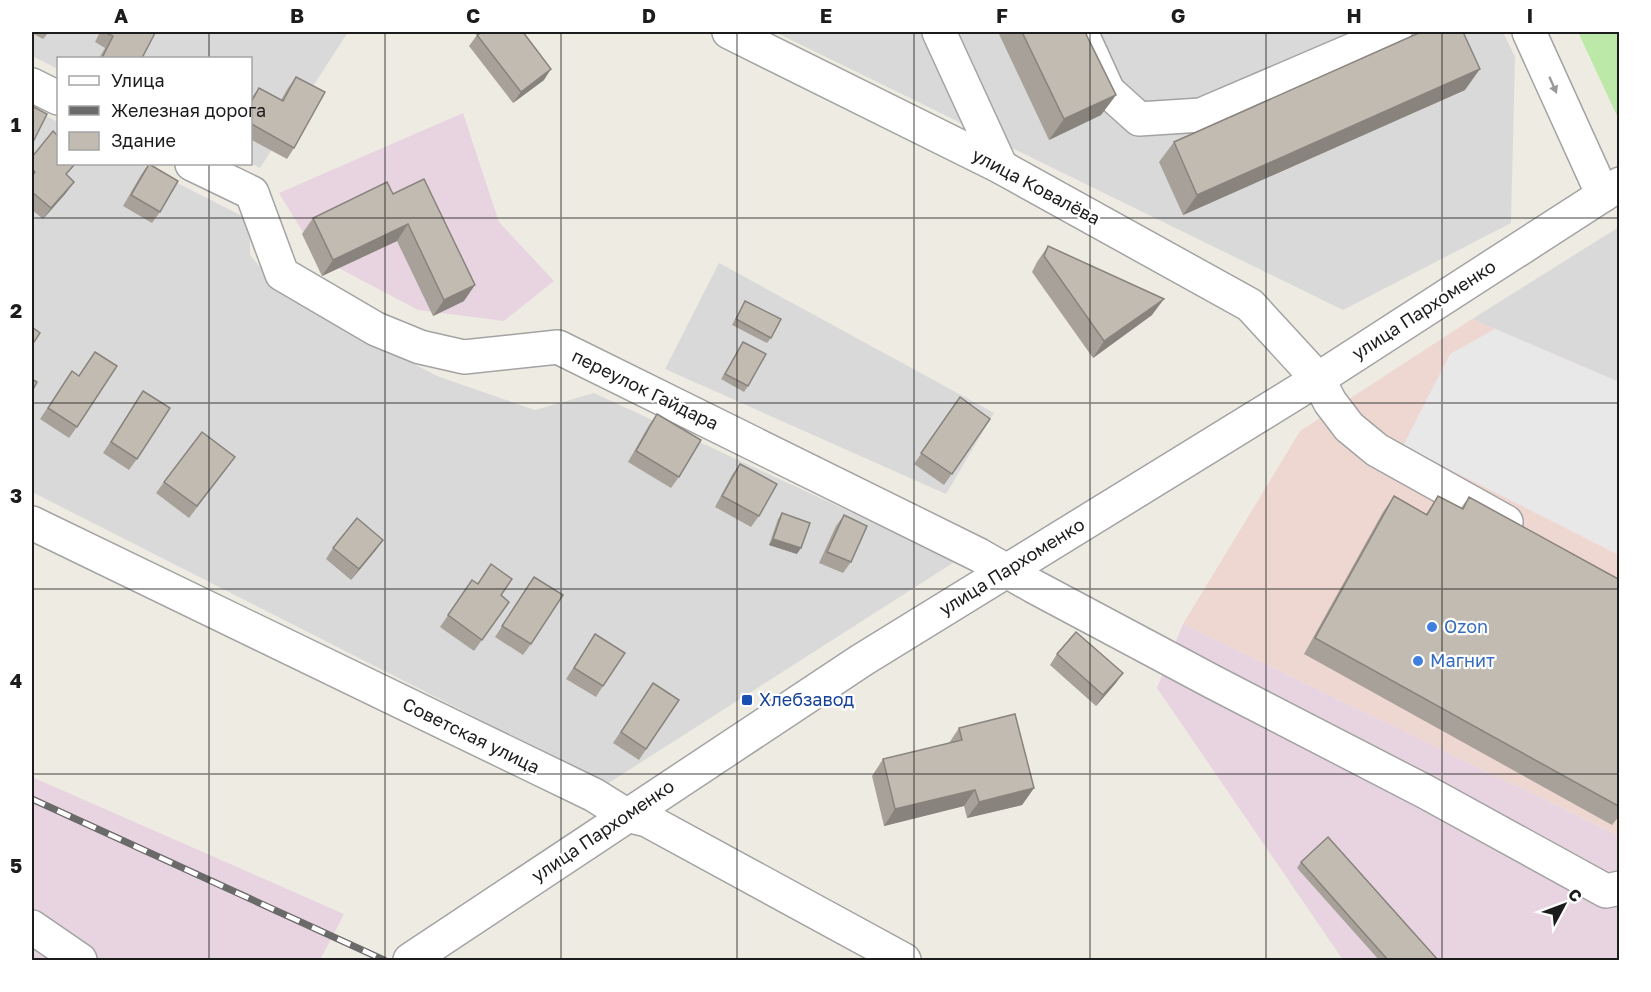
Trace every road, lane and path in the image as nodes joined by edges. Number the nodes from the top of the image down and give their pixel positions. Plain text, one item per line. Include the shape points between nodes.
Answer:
1 (729, 32) edge
2 (939, 32) edge
3 (1081, 32) edge
4 (1395, 32) edge
5 (1529, 32) edge
6 (32, 85) edge
7 (57, 98) edge
8 (194, 165) edge
9 (1001, 167) junction
10 (1611, 190) edge
11 (1318, 379) junction
12 (32, 523) edge
13 (1529, 534) edge
14 (1005, 571) junction
15 (626, 815) junction
16 (1620, 888) edge
17 (32, 927) edge
18 (80, 960) edge
19 (410, 960) edge
20 (904, 960) edge

1 - 9 street, улица Ковалёва
2 - 9 street
3 - 4 street via 1108,91 1139,119 1200,114
5 -> 10 street
6 - 7 street
8 - 14 street, переулок Гайдара via 252,193 282,274 376,329 420,347 464,357 558,347
9 - 11 street, улица Ковалёва via 1250,304
10 - 11 street, улица Пархоменко
11 - 13 street, улица Ковалёва via 1348,427 1377,450
11 - 14 street, улица Пархоменко
12 - 15 street, Советская улица via 584,790
14 - 15 street, улица Пархоменко
14 - 16 street, переулок Гайдара via 1606,891
15 - 19 street, улица Пархоменко
15 - 20 street, Советская улица via 647,820
17 - 18 street

